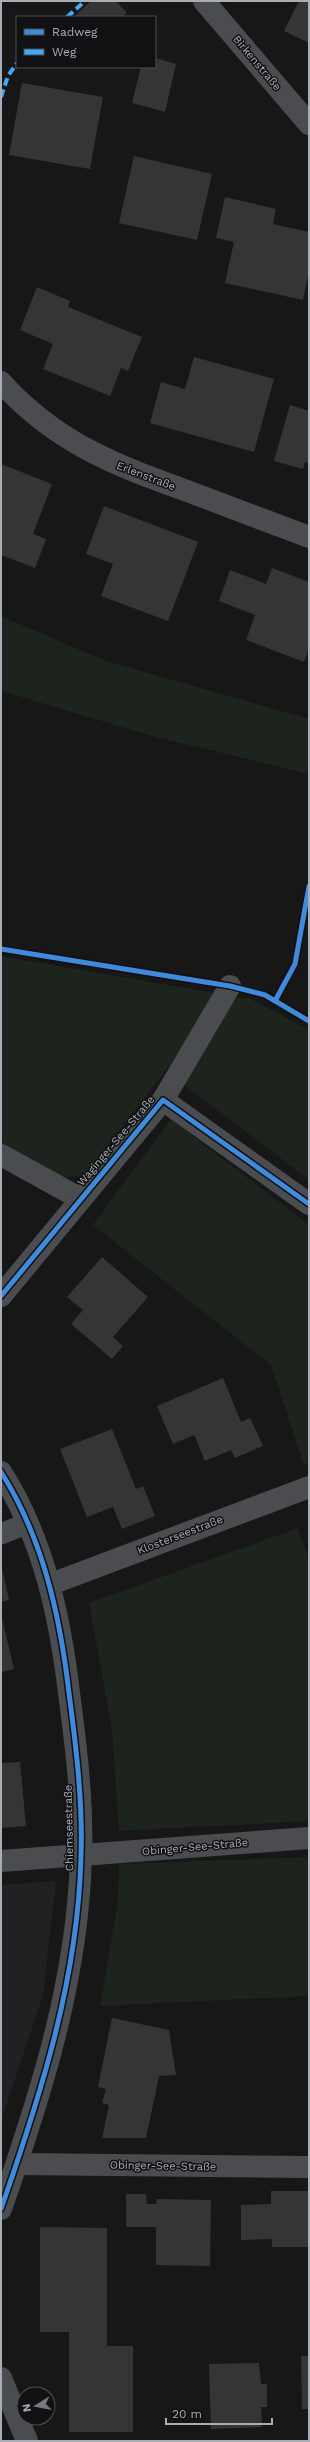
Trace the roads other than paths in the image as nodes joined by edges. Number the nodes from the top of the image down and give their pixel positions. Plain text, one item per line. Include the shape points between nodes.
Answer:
1 (204, 1) edge
2 (309, 124) edge
3 (1, 382) edge
4 (309, 537) edge
5 (230, 986) dead end
6 (163, 1100) junction
7 (1, 1154) edge
8 (81, 1199) junction
9 (309, 1204) edge
10 (1, 1296) edge
11 (1, 1472) edge
12 (309, 1487) edge
13 (28, 1523) junction
14 (1, 1534) edge
15 (51, 1584) junction
16 (309, 1838) edge
17 (81, 1856) junction
18 (1, 1861) edge
19 (17, 2164) junction
20 (309, 2167) edge
21 (1, 2209) edge
22 (1, 2378) edge
23 (27, 2441) edge

1 - 2 street, Birkenstraße
3 - 4 street, Erlenstraße via 19,402 76,445 109,462
5 - 6 street, Waginger-See-Straße
6 - 8 street, Waginger-See-Straße
6 - 9 street, Waginger-See-Straße
7 - 8 street, Waginger-See-Straße
8 - 10 street, Waginger-See-Straße
11 - 13 street, Chiemseestraße
12 - 15 street, Klosterseestraße
13 - 14 lane
13 - 15 street, Chiemseestraße
15 - 17 street, Chiemseestraße via 64,1646 71,1704
16 - 17 street, Obinger-See-Straße
17 - 18 street, Obinger-See-Straße
17 - 19 street, Chiemseestraße via 75,1939 64,2001 42,2088
19 - 20 street, Obinger-See-Straße
19 - 21 street, Chiemseestraße
22 - 23 street

